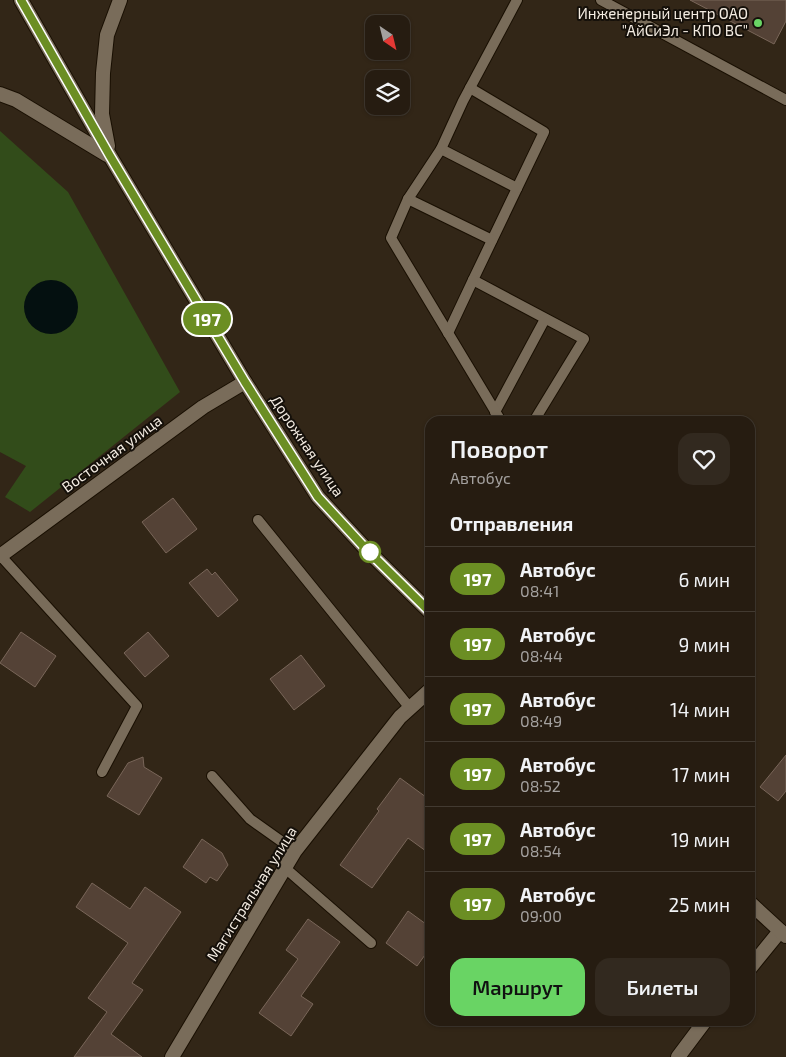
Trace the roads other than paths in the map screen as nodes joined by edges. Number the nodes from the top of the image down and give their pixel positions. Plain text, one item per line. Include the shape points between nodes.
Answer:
1 (21, 0) edge
2 (120, 0) edge
3 (517, 0) edge
4 (601, 0) edge
5 (470, 88) junction
6 (0, 94) edge
7 (786, 99) edge
8 (441, 149) junction
9 (110, 156) junction
10 (517, 188) junction
11 (408, 199) junction
12 (492, 240) junction
13 (473, 280) junction
14 (545, 319) junction
15 (448, 333) junction
16 (245, 382) junction
17 (495, 412) junction
18 (498, 416) edge
19 (537, 416) edge
20 (258, 520) dead end
21 (0, 555) edge
22 (425, 605) edge
23 (425, 694) edge
24 (410, 708) junction
25 (102, 772) dead end
26 (212, 776) dead end
27 (295, 850) junction
28 (284, 867) junction
29 (755, 908) edge
30 (783, 934) edge
31 (372, 943) dead end
32 (755, 963) edge
33 (701, 1026) edge
34 (172, 1057) edge
35 (678, 1057) edge

1 - 9 street, Дорожная улица
2 - 9 street via 107,35 103,73 102,114
3 - 5 lane
4 - 7 lane
5 - 8 lane
5 - 10 lane via 544,132
6 - 9 street via 16,100
8 - 10 lane
8 - 11 lane
9 - 16 street, Дорожная улица
10 - 12 lane
11 - 12 lane
11 - 15 lane via 391,238
12 - 13 lane
13 - 14 lane
13 - 15 lane
14 - 17 lane
14 - 19 lane via 584,339
15 - 17 lane
16 - 21 street, Восточная улица via 203,407
16 - 22 street, Дорожная улица via 318,497
17 - 18 lane
20 - 24 lane
21 - 25 lane via 137,706
23 - 24 street, Магистральная улица
24 - 27 street, Магистральная улица
26 - 27 lane via 250,820
27 - 28 street, Магистральная улица
28 - 31 lane
28 - 34 street, Магистральная улица
29 - 30 street
30 - 32 street
33 - 35 street

